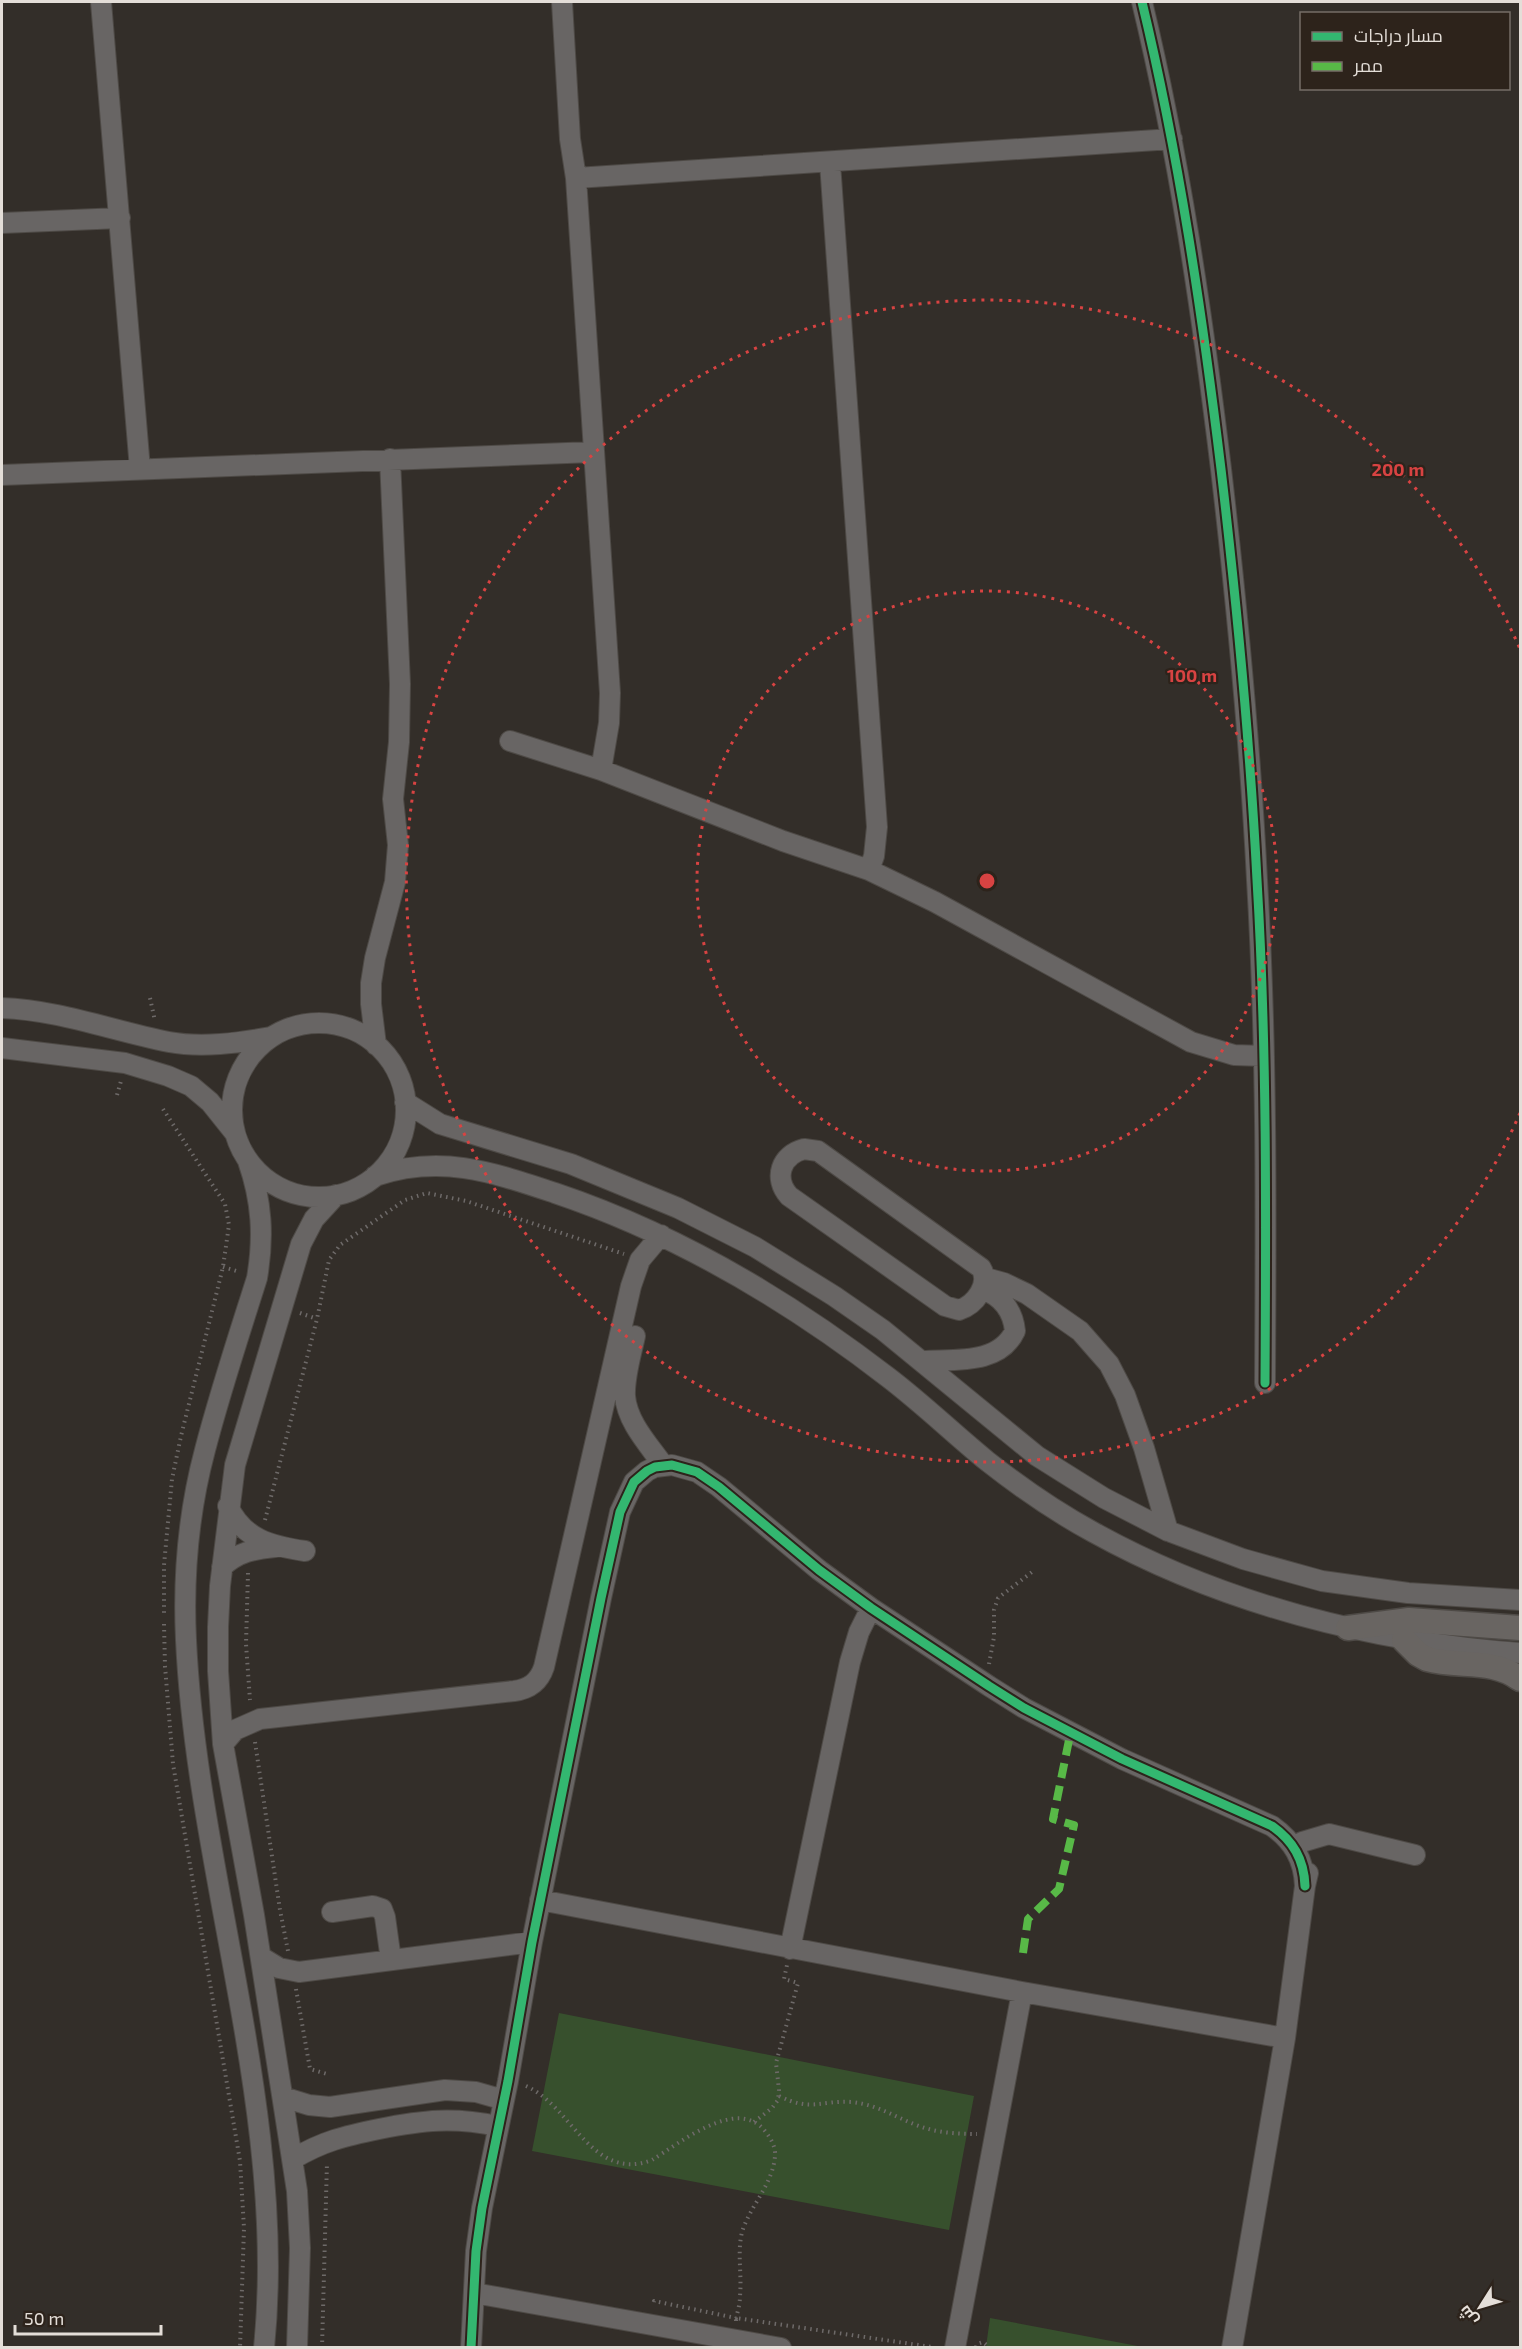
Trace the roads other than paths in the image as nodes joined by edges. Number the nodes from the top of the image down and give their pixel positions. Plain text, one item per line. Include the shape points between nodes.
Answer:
1 (102, 2) edge
2 (562, 2) edge
3 (1142, 2) edge
4 (1172, 139) junction
5 (830, 163) junction
6 (576, 178) junction
7 (120, 218) junction
8 (2, 223) edge
9 (593, 452) junction
10 (390, 459) junction
11 (140, 469) junction
12 (2, 475) edge
13 (510, 741) dead end
14 (601, 770) junction
15 (869, 870) junction
16 (2, 1008) edge
17 (271, 1037) junction
18 (376, 1045) junction
19 (2, 1048) edge
20 (1264, 1056) junction
21 (405, 1102) junction
22 (235, 1133) junction
23 (248, 1161) junction
24 (375, 1176) junction
25 (336, 1195) junction
26 (667, 1204) junction
27 (658, 1234) junction
28 (984, 1284) junction
29 (635, 1336) dead end
30 (923, 1361) junction
31 (1265, 1383) dead end
32 (659, 1459) junction
33 (228, 1506) junction
34 (1168, 1530) junction
35 (277, 1547) junction
36 (305, 1551) dead end
37 (222, 1567) junction
38 (1521, 1600) edge
39 (871, 1608) junction
40 (1348, 1628) junction
41 (1521, 1628) edge
42 (1404, 1640) junction
43 (1521, 1653) edge
44 (1521, 1678) edge
45 (223, 1744) junction
46 (1261, 1821) junction
47 (1302, 1842) junction
48 (1415, 1855) dead end
49 (1305, 1886) junction
50 (540, 1900) junction
51 (332, 1912) dead end
52 (532, 1942) junction
53 (790, 1949) junction
54 (261, 1957) junction
55 (391, 1960) junction
56 (297, 1972) junction
57 (1022, 1992) junction
58 (268, 2001) junction
59 (1285, 2038) junction
60 (415, 2093) junction
61 (283, 2097) junction
62 (504, 2100) junction
63 (421, 2121) junction
64 (498, 2126) junction
65 (293, 2159) junction
66 (474, 2293) junction
67 (264, 2348) edge
68 (297, 2348) edge
69 (471, 2348) edge
70 (781, 2348) edge
71 (955, 2348) edge
72 (1232, 2348) edge

1 - 7 street
2 - 6 street
3 - 4 street
4 - 5 street
4 - 20 street via 1206,349 1237,618 1253,813
5 - 6 street
5 - 15 street via 877,827
6 - 9 street
7 - 8 street
7 - 11 street
9 - 10 street
9 - 14 street via 610,693
10 - 11 street
10 - 18 street via 400,684 393,799 398,844 395,882 371,983
11 - 12 street
13 - 14 street
14 - 15 street
15 - 20 street via 1191,1042 1227,1054
16 - 17 street via 71,1018 170,1042 232,1044
17 - 18 street via 303,1024 323,1023 342,1026
17 - 22 street via 249,1059 235,1087
18 - 21 street via 398,1075
19 - 22 street via 125,1062 168,1076 192,1086
20 - 31 street
21 - 24 street via 404,1130 398,1148
21 - 26 street via 440,1124 572,1164
22 - 23 street
23 - 25 street via 270,1182 284,1189 313,1197
23 - 67 street via 261,1207 261,1254 204,1452 186,1575 186,1638 197,1765 259,2127 268,2268
24 - 25 street via 360,1187
24 - 27 street via 408,1167 457,1166 554,1192
25 - 33 street via 314,1219 301,1244 235,1465
26 - 27 street
26 - 30 street via 787,1265
27 - 40 street via 740,1277 842,1343 995,1467 1091,1531 1206,1584
27 - 45 street via 640,1260 628,1297 544,1667 535,1683 514,1691 260,1719 235,1730
28 - 28 street via 981,1268 818,1151 796,1151 784,1161 781,1183 789,1196 945,1306 965,1308
28 - 30 street via 1012,1317 1015,1331 1005,1347 978,1358
28 - 34 street via 1004,1283 1027,1294 1080,1331 1109,1364 1144,1448
29 - 32 street via 626,1384 628,1409
30 - 34 street via 1037,1456 1104,1498
32 - 39 street via 697,1472
32 - 50 street via 642,1458 628,1472 620,1491 620,1512
33 - 35 street via 249,1535
33 - 37 street
34 - 38 street via 1244,1559 1322,1581 1408,1593
35 - 36 street
35 - 37 street via 248,1551
37 - 45 street via 218,1671
39 - 46 street via 1024,1708 1122,1760
39 - 53 street via 850,1662
40 - 41 main road via 1409,1620
40 - 42 street
42 - 43 street
42 - 44 main road via 1427,1659 1498,1667
45 - 54 street
46 - 47 street via 1280,1824
46 - 49 street via 1281,1833 1297,1851
47 - 48 street via 1329,1834
47 - 49 street via 1309,1863
49 - 59 street
50 - 52 street
50 - 53 street
51 - 55 street via 373,1906 382,1909
52 - 55 street
52 - 62 street
53 - 57 street
54 - 56 street via 279,1968
54 - 58 street
55 - 56 street
56 - 58 street
57 - 59 street
57 - 71 street
58 - 61 street
59 - 72 street
60 - 61 street via 330,2107
60 - 62 street via 461,2090
60 - 63 street via 424,2106
61 - 65 street
62 - 64 street
63 - 64 street via 460,2120
63 - 65 street via 336,2138
64 - 66 street via 482,2208
65 - 68 street via 300,2248
66 - 69 street
66 - 70 street

